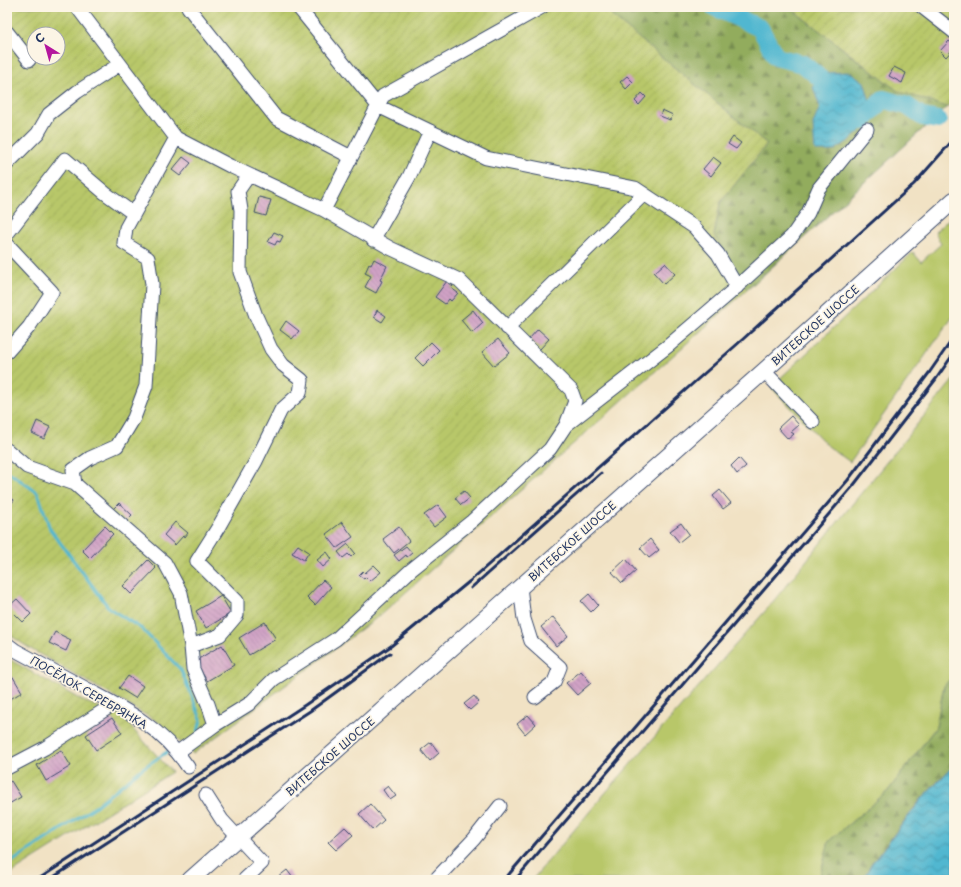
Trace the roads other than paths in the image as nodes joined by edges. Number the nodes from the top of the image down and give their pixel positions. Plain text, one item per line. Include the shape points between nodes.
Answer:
1 (188, 7) edge
2 (298, 7) edge
3 (542, 7) edge
4 (922, 7) edge
5 (83, 9) edge
6 (7, 32) edge
7 (954, 32) edge
8 (26, 56) edge
9 (120, 64) junction
10 (378, 106) junction
11 (867, 129) dead end
12 (430, 131) junction
13 (176, 138) junction
14 (351, 157) junction
15 (7, 164) edge
16 (249, 175) junction
17 (644, 194) junction
18 (954, 200) edge
19 (324, 210) junction
20 (134, 214) junction
21 (7, 234) edge
22 (373, 240) junction
23 (7, 244) edge
24 (737, 287) junction
25 (508, 328) junction
26 (7, 352) edge
27 (764, 371) junction
28 (813, 422) dead end
29 (566, 425) junction
30 (7, 450) edge
31 (75, 484) junction
32 (520, 587) junction
33 (191, 646) junction
34 (10, 650) edge
35 (535, 696) dead end
36 (114, 704) junction
37 (215, 725) junction
38 (178, 752) junction
39 (188, 766) dead end
40 (7, 768) edge
41 (206, 795) dead end
42 (500, 806) dead end
43 (238, 837) junction
44 (190, 880) edge
45 (244, 880) edge
46 (435, 880) edge

1 - 14 street via 276,118
2 - 10 street
3 - 10 street via 383,96
4 - 7 street
5 - 9 street
6 - 8 street
9 - 13 street
9 - 15 street via 49,114 38,133
10 - 12 street
10 - 14 street
11 - 24 street via 819,188 808,213 792,236
12 - 17 street via 486,158 635,188
12 - 22 street via 409,177
13 - 16 street
13 - 20 street
14 - 19 street
16 - 19 street
16 - 33 street via 238,191 241,210 240,272 271,349 283,365 302,380 300,393 280,410 256,461 197,561 237,601 237,615 220,635
17 - 24 street via 694,227 718,254
17 - 25 street
18 - 27 main road, ВИТЕБСКОЕ ШОССЕ
19 - 22 street
20 - 21 street via 65,159
20 - 31 street via 126,228 124,243 148,258 152,284 146,386 134,418 117,446 90,458 73,470
22 - 25 street via 459,280
23 - 26 street via 52,292 29,327
24 - 29 street via 668,346
25 - 29 street via 571,390 575,401
27 - 28 street
27 - 32 main road, ВИТЕБСКОЕ ШОССЕ
29 - 37 street via 550,449 472,521 411,570 336,639 274,679 249,704
30 - 31 street via 27,467
31 - 33 street via 165,562 181,593
32 - 35 street via 524,619 531,641 560,667 554,682
32 - 43 main road, ВИТЕБСКОЕ ШОССЕ
33 - 37 street via 193,669
34 - 36 street, ПОСЁЛОК СЕРЕБРЯНКА
36 - 38 street, ПОСЁЛОК СЕРЕБРЯНКА via 149,725
36 - 40 street via 45,748
37 - 38 street
38 - 39 street, ПОСЁЛОК СЕРЕБРЯНКА
41 - 43 street via 222,820
42 - 46 street via 474,839
43 - 44 main road, ВИТЕБСКОЕ ШОССЕ
43 - 45 street via 262,863

